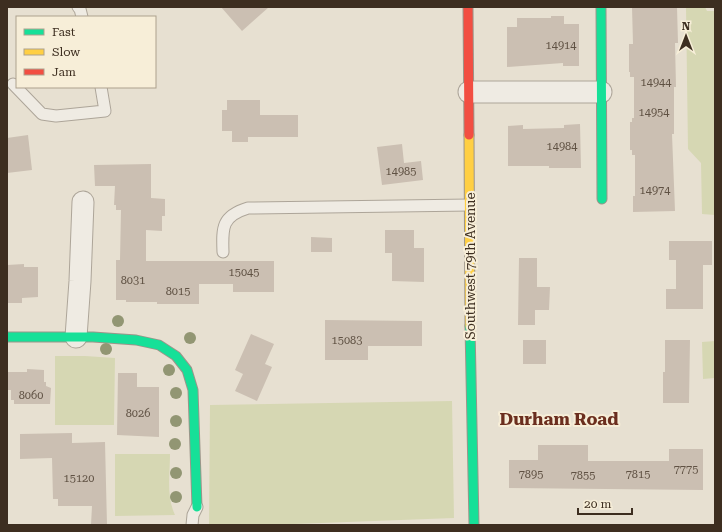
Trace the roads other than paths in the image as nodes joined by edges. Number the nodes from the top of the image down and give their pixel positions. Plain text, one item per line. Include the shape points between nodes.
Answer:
1 (78, 7) edge
2 (468, 7) edge
3 (601, 7) edge
4 (82, 16) edge
5 (13, 84) dead end
6 (16, 87) edge
7 (17, 88) edge
8 (101, 88) edge
9 (469, 92) junction
10 (601, 92) junction
11 (602, 200) dead end
12 (83, 202) dead end
13 (470, 205) junction
14 (223, 252) dead end
15 (7, 337) edge
16 (76, 337) junction
17 (197, 507) joint
18 (192, 525) edge
19 (474, 525) edge

1 - 4 lane
2 - 9 street, Southwest 79th Avenue
3 - 10 street
5 - 6 lane
7 - 8 lane via 42,114 56,116 105,111
9 - 10 street
9 - 13 street, Southwest 79th Avenue
10 - 11 street
12 - 16 street
13 - 14 lane via 248,208 231,215 227,221 222,237
13 - 19 street, Southwest 79th Avenue via 470,371
15 - 16 street
16 - 17 street via 152,343 171,352 182,362 193,390
17 - 18 lane

